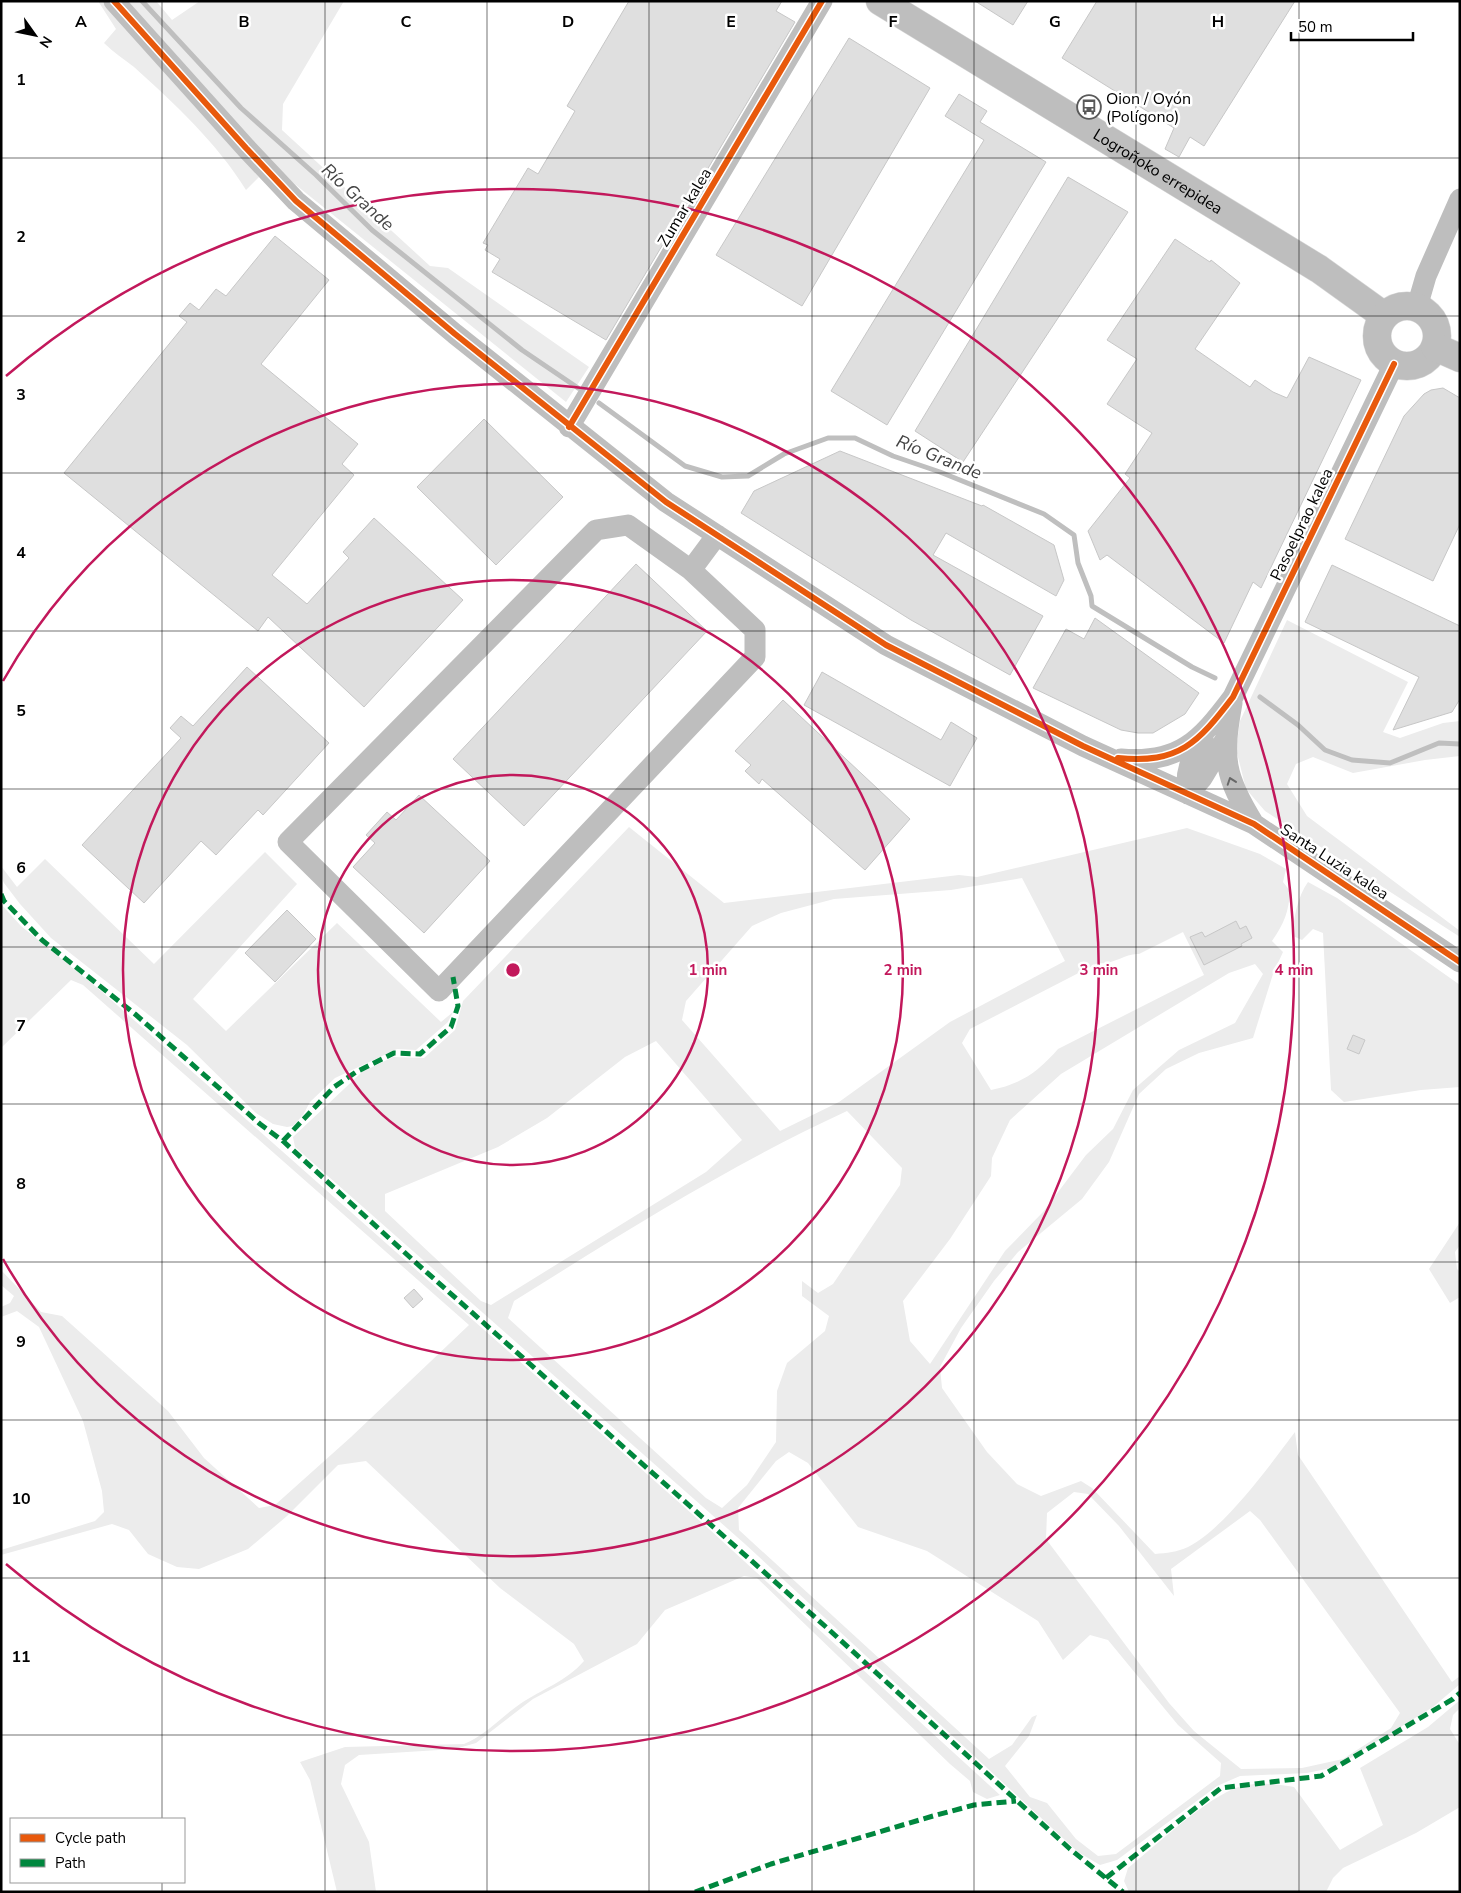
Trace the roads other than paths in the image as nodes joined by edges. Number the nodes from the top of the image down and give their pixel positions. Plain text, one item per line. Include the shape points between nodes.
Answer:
1 (114, 1) edge
2 (822, 1) edge
3 (880, 1) edge
4 (1460, 199) edge
5 (1417, 307) junction
6 (1383, 316) junction
7 (1435, 347) junction
8 (1460, 358) edge
9 (1394, 364) junction
10 (569, 427) junction
11 (717, 535) junction
12 (691, 570) junction
13 (1216, 735) junction
14 (1108, 758) junction
15 (1188, 794) junction
16 (1254, 824) junction
17 (1460, 962) edge

1 - 10 street, Santa Luzia kalea via 296,201
2 - 10 street, Zumar kalea
3 - 6 main road, Logroñoko errepidea via 1319,269
4 - 5 street via 1426,276
5 - 6 main road via 1393,308
5 - 7 main road via 1432,319 1437,338
6 - 9 main road via 1377,328 1376,342 1382,355
7 - 8 main road
7 - 9 main road via 1422,362 1403,366
9 - 13 street, Pasoelprao kalea
10 - 11 street, Santa Luzia kalea via 666,502
11 - 12 street
11 - 14 street, Santa Luzia kalea via 886,645
12 - 12 street via 755,630 755,657 439,991 288,842 596,530 628,525
13 - 14 street via 1144,761
13 - 15 street via 1202,778
16 -> 13 street via 1237,797
14 - 15 street, Santa Luzia kalea
15 - 16 street, Santa Luzia kalea
16 - 17 street, Santa Luzia kalea

